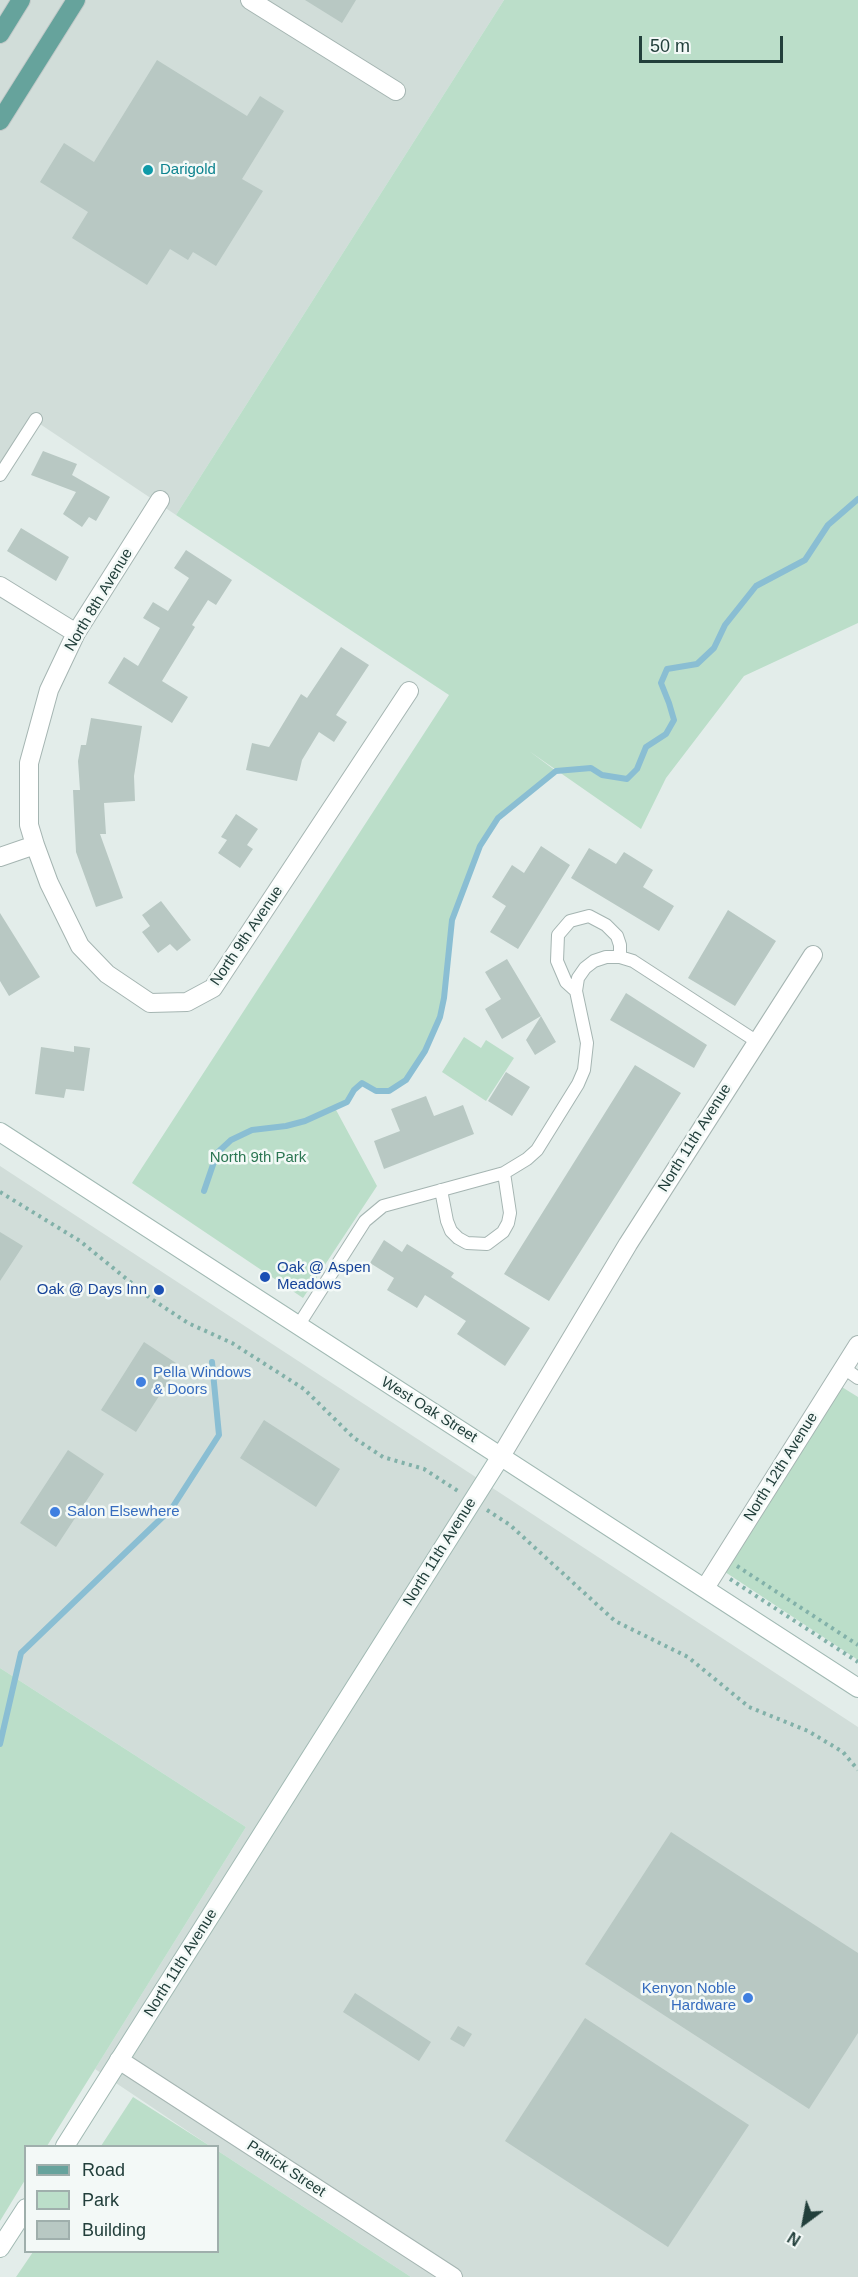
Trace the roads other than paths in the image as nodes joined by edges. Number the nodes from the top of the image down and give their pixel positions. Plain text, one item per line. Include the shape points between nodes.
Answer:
1 (21, 0) edge
2 (76, 0) edge
3 (250, 0) edge
4 (0, 34) edge
5 (396, 91) dead end
6 (0, 121) edge
7 (36, 419) dead end
8 (0, 475) edge
9 (160, 500) dead end
10 (0, 586) edge
11 (76, 633) junction
12 (409, 691) dead end
13 (35, 845) junction
14 (0, 857) edge
15 (813, 955) dead end
16 (620, 957) junction
17 (576, 990) junction
18 (756, 1041) junction
19 (0, 1132) edge
20 (504, 1173) junction
21 (441, 1190) junction
22 (298, 1326) junction
23 (858, 1346) edge
24 (851, 1373) edge
25 (501, 1455) junction
26 (705, 1588) junction
27 (858, 1688) edge
28 (119, 2060) junction
29 (65, 2145) edge
30 (24, 2211) edge
31 (0, 2248) edge
32 (453, 2277) edge

1 - 4 main road
2 - 6 main road
3 - 5 street
7 - 8 lane
9 - 11 street, North 8th Avenue
10 - 11 street
11 - 13 street, North 8th Avenue via 49,690 29,763 29,825
12 - 13 street, North 9th Avenue via 213,988 187,1002 150,1002 107,974 80,946
13 - 14 street
15 - 18 street, North 11th Avenue
16 - 17 lane via 594,961 578,978
16 - 17 lane via 617,936 606,925 589,916 570,921 558,935 556,961 566,982
16 - 18 lane
17 - 20 lane via 587,1058 578,1084 537,1150
18 - 25 street, North 11th Avenue
19 - 22 street, West Oak Street
20 - 21 lane
20 - 21 lane via 508,1223 487,1244 467,1243 451,1230
21 - 22 lane via 383,1206 365,1221
22 - 25 street, West Oak Street
23 - 24 street, North 12th Avenue
24 - 26 street, North 12th Avenue
25 - 26 street, West Oak Street
25 - 28 street, North 11th Avenue
26 - 27 street, West Oak Street
28 - 29 street, North 11th Avenue
28 - 32 street, Patrick Street
30 - 31 street

